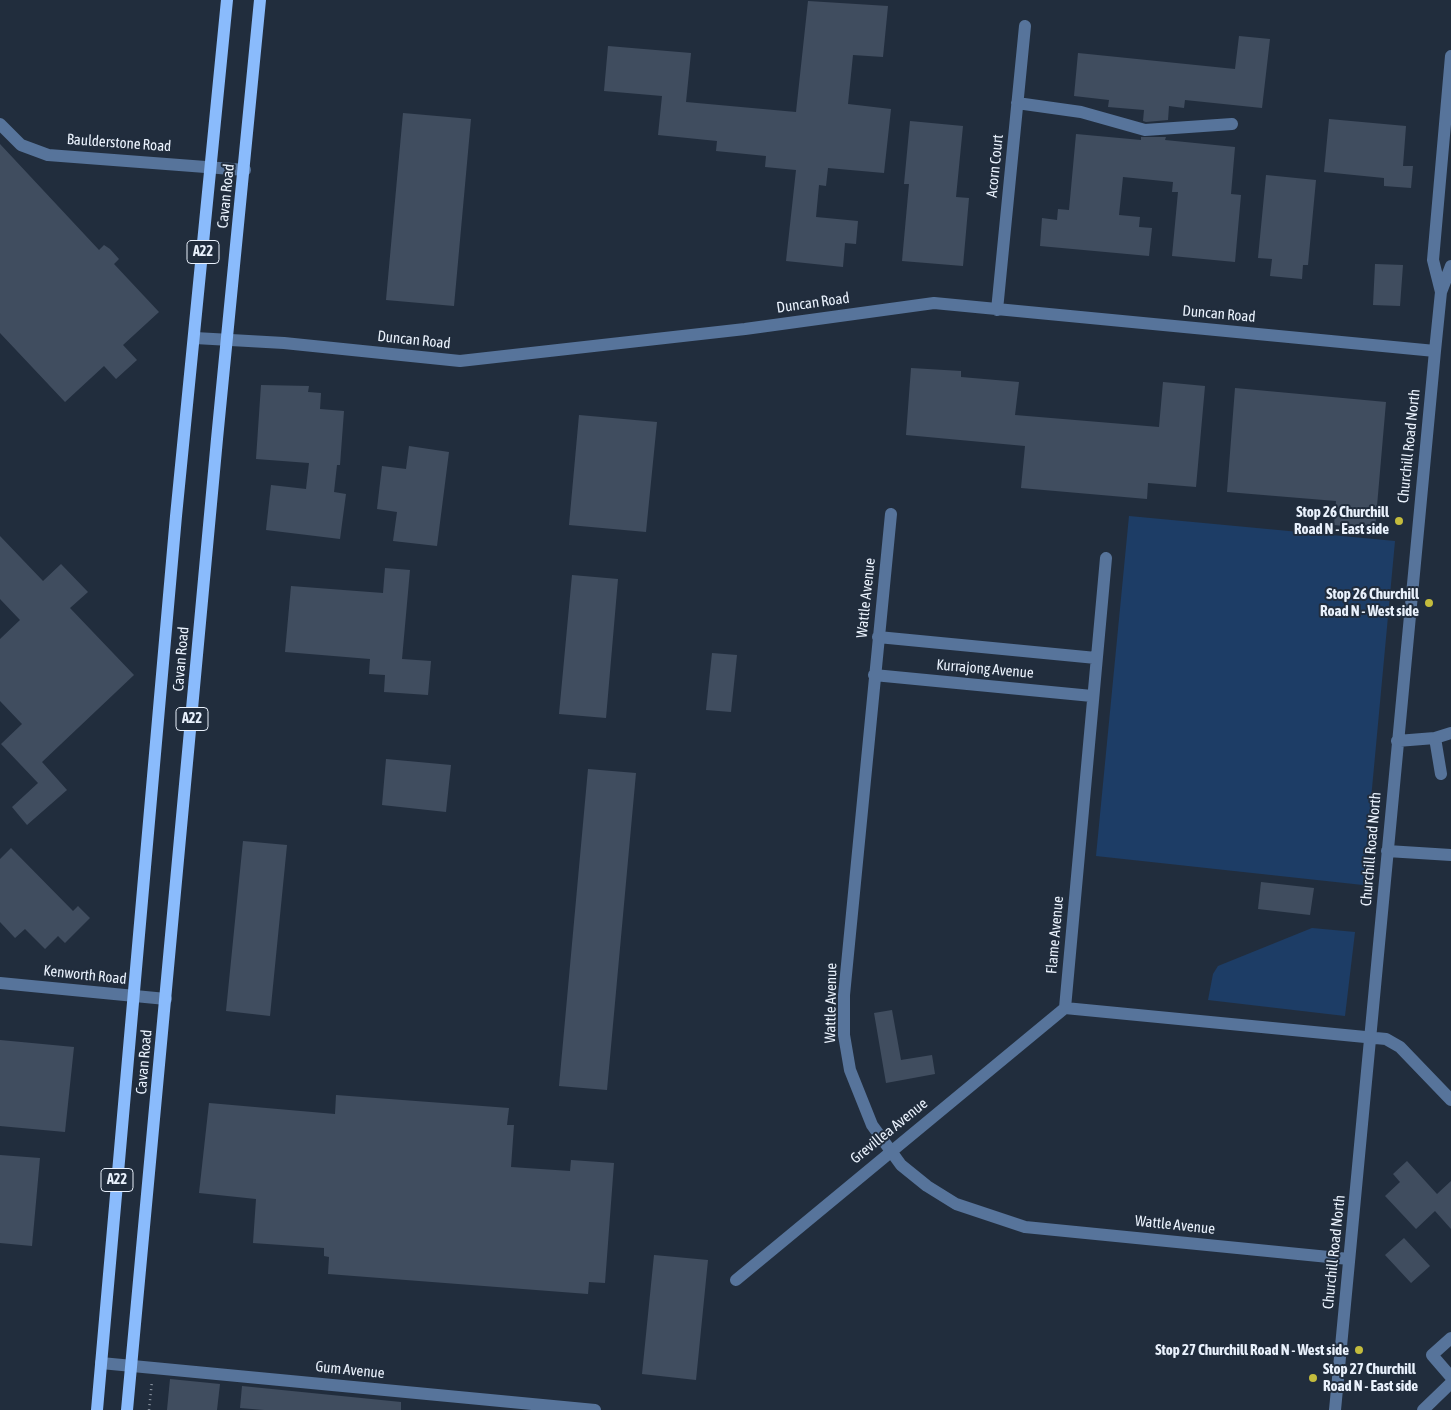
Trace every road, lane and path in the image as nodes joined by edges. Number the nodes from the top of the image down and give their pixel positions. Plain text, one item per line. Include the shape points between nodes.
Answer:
1 (227, 0) edge
2 (260, 0) edge
3 (1025, 26) dead end
4 (1451, 56) edge
5 (1017, 103) junction
6 (0, 124) edge
7 (1232, 124) dead end
8 (211, 167) junction
9 (1451, 169) edge
10 (245, 170) junction
11 (1442, 182) junction
12 (1451, 266) edge
13 (1441, 292) junction
14 (997, 310) junction
15 (195, 338) junction
16 (228, 340) junction
17 (1435, 351) junction
18 (891, 514) dead end
19 (1106, 558) dead end
20 (878, 637) junction
21 (1096, 658) junction
22 (874, 675) junction
23 (1092, 696) junction
24 (1451, 733) edge
25 (1435, 738) junction
26 (1397, 741) junction
27 (1441, 774) dead end
28 (1387, 851) junction
29 (1451, 855) edge
30 (0, 983) edge
31 (133, 996) junction
32 (166, 999) junction
33 (1065, 1008) junction
34 (1371, 1037) junction
35 (1451, 1100) edge
36 (889, 1151) junction
37 (1349, 1259) junction
38 (736, 1280) dead end
39 (1451, 1338) edge
40 (101, 1363) junction
41 (131, 1366) junction
42 (154, 1367) junction
43 (1451, 1378) edge
44 (1451, 1383) edge
45 (97, 1410) edge
46 (127, 1410) edge
47 (149, 1410) edge
48 (595, 1410) edge
49 (1335, 1410) edge
50 (1423, 1410) edge

1 - 8 main road, Cavan Road / A22
2 - 10 main road, Cavan Road / A22
3 - 5 street, Acorn Court
4 - 11 street, Churchill Road North via 1440,166
5 - 7 street via 1081,112 1145,130
5 - 14 street, Acorn Court
6 - 8 street, Baulderstone Road via 21,145 48,155
8 - 10 street, Baulderstone Road
8 - 15 main road, Cavan Road / A22
9 - 11 street
10 - 16 main road, Cavan Road / A22
11 - 13 street, Churchill Road North via 1434,260
12 - 13 street, Churchill Road North
13 - 17 street, Churchill Road North
14 - 16 street, Duncan Road via 928,304 745,329 460,360
14 - 17 street, Duncan Road
15 - 16 street, Duncan Road
15 - 31 main road, Cavan Road / A22
16 - 32 main road, Cavan Road / A22
17 - 26 street, Churchill Road North
18 - 20 street, Wattle Avenue
19 - 21 street, Flame Avenue
20 - 21 street, Kurrajong Avenue
20 - 22 street, Wattle Avenue
21 - 23 street, Flame Avenue
22 - 23 street, Kurrajong Avenue
22 - 36 street, Wattle Avenue via 844,995 844,1035 850,1070 872,1124
23 - 33 street, Flame Avenue
24 - 25 street
25 - 26 street
25 - 27 street
26 - 28 street, Churchill Road North
28 - 29 street
28 - 34 street, Churchill Road North
30 - 31 street, Kenworth Road
31 - 32 street, Kenworth Road
31 - 40 main road, Cavan Road / A22
32 - 41 main road, Cavan Road / A22
33 - 34 street
33 - 36 street, Grevillea Avenue
34 - 35 street via 1386,1039 1400,1047
34 - 37 street, Churchill Road North
36 - 37 street, Wattle Avenue via 927,1186 956,1204 1025,1227
36 - 38 street, Grevillea Avenue
37 - 49 street, Churchill Road North
39 - 43 street via 1432,1356
40 - 41 street, Gum Avenue
40 - 45 main road, Cavan Road / A22
41 - 42 street, Gum Avenue
41 - 46 main road, Cavan Road / A22
42 - 47 path
42 - 48 street, Gum Avenue
44 - 50 street

